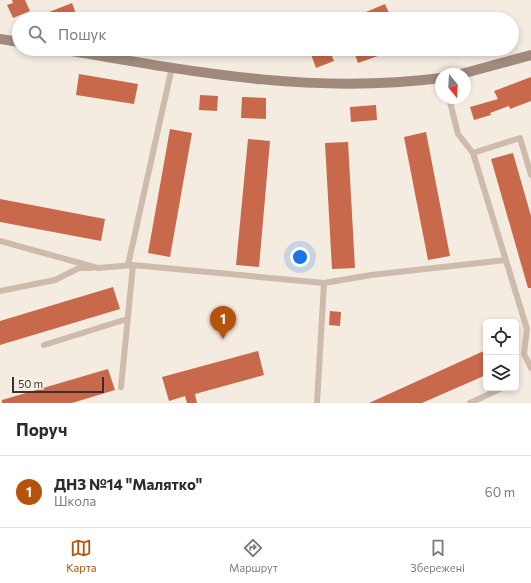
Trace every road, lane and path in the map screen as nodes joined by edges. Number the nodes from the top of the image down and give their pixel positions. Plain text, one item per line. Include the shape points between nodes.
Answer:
1 (0, 39) edge
2 (12, 41) edge
3 (531, 55) edge
4 (104, 56) edge
5 (172, 67) junction
6 (471, 71) edge
7 (435, 79) edge
8 (450, 104) edge
9 (473, 153) junction
10 (531, 175) edge
11 (0, 241) edge
12 (506, 260) junction
13 (131, 265) junction
14 (98, 268) junction
15 (324, 283) junction
16 (0, 291) edge
17 (127, 319) junction
18 (44, 345) dead end
19 (531, 368) edge
20 (121, 387) dead end
21 (496, 391) edge
22 (317, 403) edge
23 (470, 403) edge

1 - 2 main road
3 - 6 main road
4 - 5 main road
5 - 7 main road via 303,84 388,83
5 - 13 lane
8 - 9 lane via 458,134
9 - 10 lane via 520,138
9 - 12 lane
11 - 14 lane
12 - 15 lane via 371,275
12 - 19 lane via 527,328 524,354
13 - 14 lane
13 - 15 lane
13 - 17 lane
14 - 16 lane via 79,268 55,280
15 - 22 lane
17 - 18 lane
17 - 20 lane
21 - 23 lane

